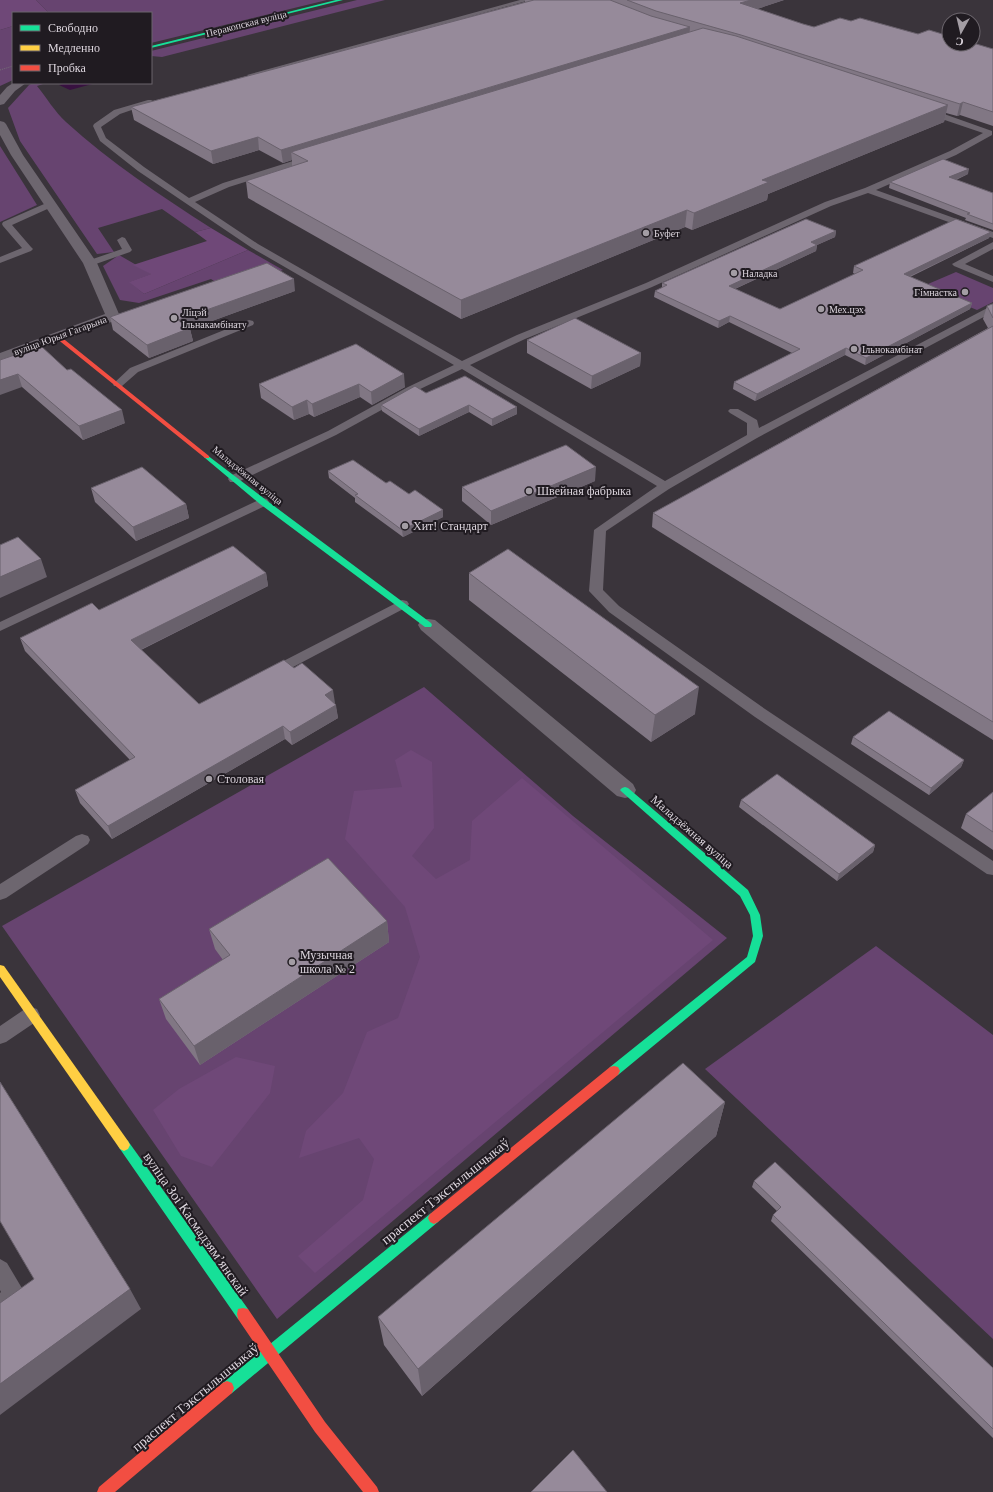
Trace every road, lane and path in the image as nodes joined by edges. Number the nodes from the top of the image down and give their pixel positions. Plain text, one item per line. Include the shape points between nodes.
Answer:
1 (341, 0) edge
2 (527, 0) edge
3 (152, 47) edge
4 (12, 66) edge
5 (0, 70) edge
6 (246, 77) edge
7 (19, 84) edge
8 (162, 99) edge
9 (0, 102) edge
10 (921, 109) edge
11 (0, 124) edge
12 (991, 134) edge
13 (323, 155) edge
14 (868, 190) junction
15 (189, 201) junction
16 (51, 204) junction
17 (993, 235) edge
18 (122, 240) dead end
19 (993, 245) edge
20 (0, 260) edge
21 (90, 263) junction
22 (993, 279) edge
23 (993, 308) edge
24 (250, 323) dead end
25 (58, 337) junction
26 (0, 358) edge
27 (462, 366) junction
28 (118, 384) junction
29 (734, 412) dead end
30 (753, 436) junction
31 (234, 479) junction
32 (665, 486) junction
33 (263, 502) junction
34 (402, 604) junction
35 (428, 625) joint
36 (0, 627) edge
37 (262, 677) edge
38 (625, 790) joint
39 (82, 840) dead end
40 (993, 869) edge
41 (0, 893) edge
42 (744, 893) joint
43 (0, 970) edge
44 (31, 1015) junction
45 (0, 1036) edge
46 (0, 1270) edge
47 (0, 1307) edge
48 (270, 1352) junction
49 (104, 1492) edge
50 (372, 1492) edge

1 - 3 street, Перакопская вуліца
2 - 6 lane
4 - 5 path
7 - 9 street via 11,89
8 - 15 lane via 117,112 97,126 103,139 141,169
10 - 12 lane
11 - 16 street via 17,156
12 - 14 lane
13 - 15 lane via 226,185
14 - 17 lane
14 - 27 lane via 828,204 649,285 521,337
15 - 27 lane via 256,246
16 - 20 lane via 6,224 28,249
16 - 21 street, вуліца Юрыя Гагарына
18 - 21 lane via 127,250
19 - 22 lane via 957,264
21 - 25 street, вуліца Юрыя Гагарына via 112,314 109,318
23 - 30 lane
24 - 28 lane via 134,370
25 - 26 street, вуліца Юрыя Гагарына
25 - 28 street, Маладзёжная вуліца
27 - 31 lane via 412,389 332,433
27 - 32 lane
28 - 31 street, Маладзёжная вуліца
29 - 30 lane via 753,422
30 - 32 lane
31 - 33 street, Маладзёжная вуліца
32 - 40 lane via 600,530 596,591 614,609 760,713
33 - 34 street, Маладзёжная вуліца
33 - 36 lane
34 - 35 street, Маладзёжная вуліца
34 - 37 lane
35 - 38 street
38 - 42 street, Маладзёжная вуліца
39 - 41 lane
42 - 48 street, праспект Тэкстыльшчыкаў via 755,915 758,936 751,959
43 - 44 street, вуліца Зоі Касмадзямʼянскай
44 - 45 lane
44 - 48 street, вуліца Зоі Касмадзямʼянскай
46 - 47 lane via 15,1295
48 - 49 street, праспект Тэкстыльшчыкаў
48 - 50 street, вуліца Зоі Касмадзямʼянскай via 320,1427

